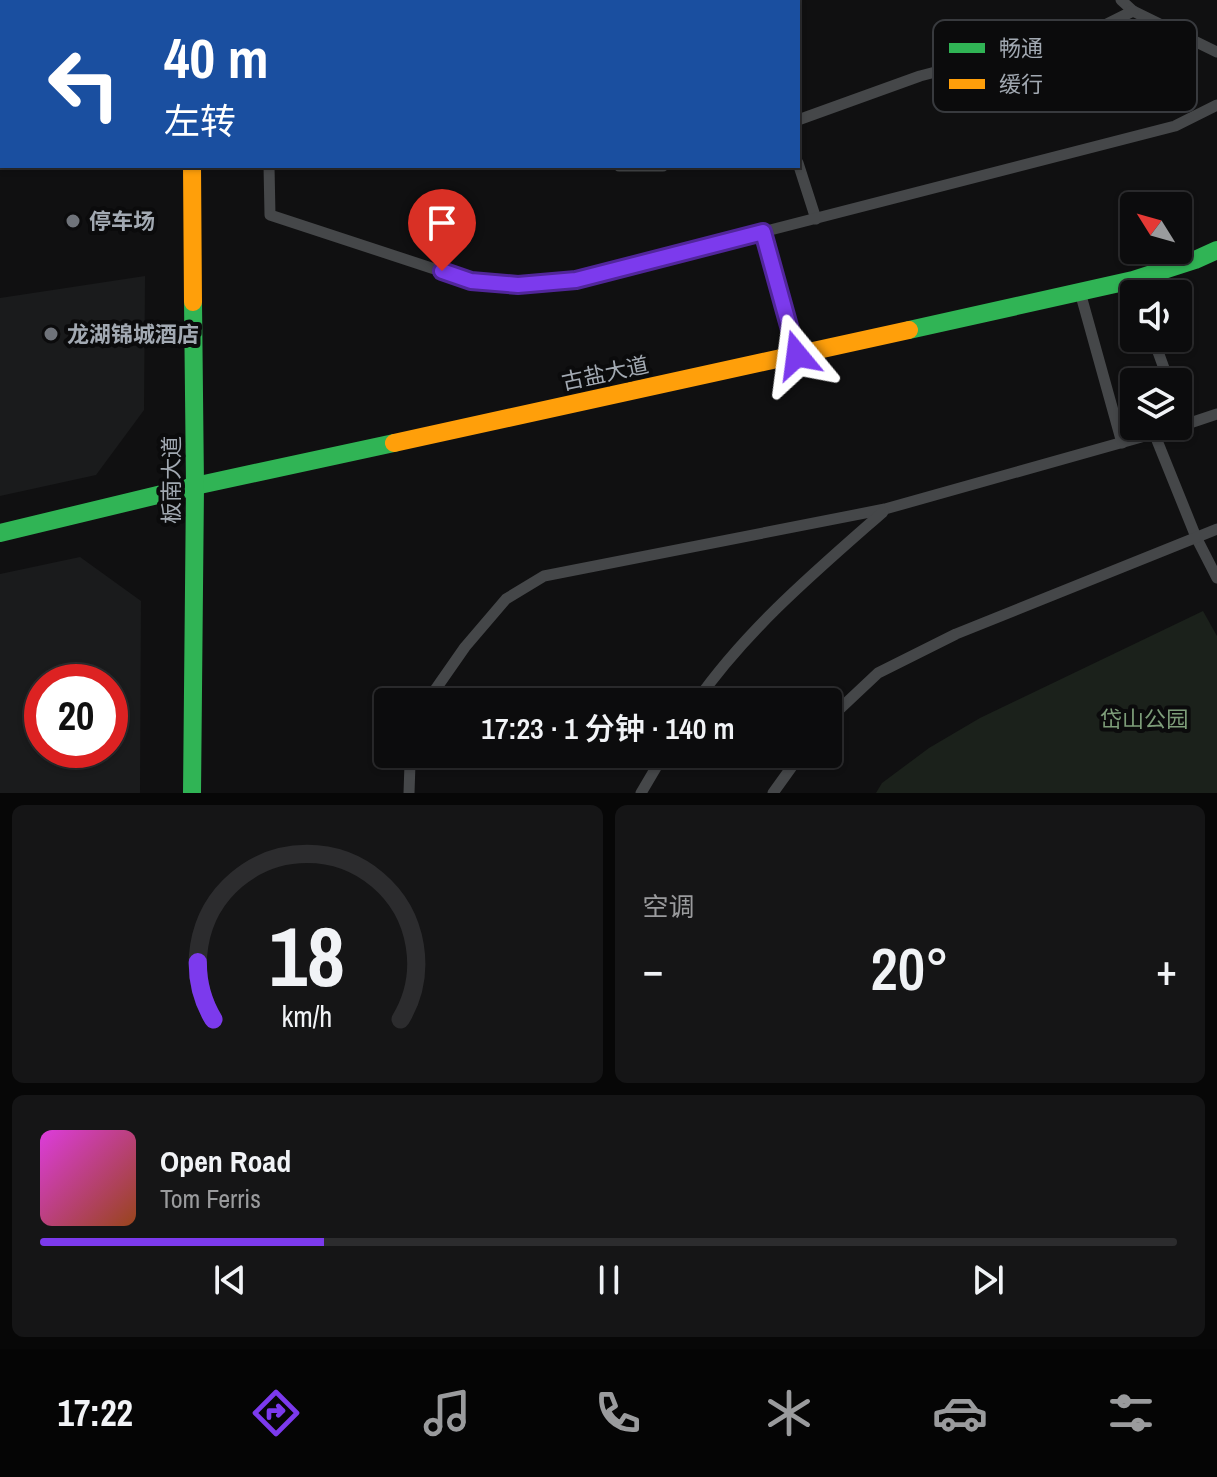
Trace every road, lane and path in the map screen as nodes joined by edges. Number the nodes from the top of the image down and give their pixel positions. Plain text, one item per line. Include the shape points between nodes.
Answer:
1 (1121, 0) edge
2 (1133, 11) junction
3 (1115, 20) edge
4 (1151, 20) edge
5 (1197, 42) edge
6 (1217, 52) edge
7 (933, 73) edge
8 (1217, 105) edge
9 (800, 119) edge
10 (192, 168) edge
11 (269, 168) edge
12 (800, 168) edge
13 (816, 219) junction
14 (763, 232) junction
15 (1217, 250) edge
16 (1151, 280) edge
17 (1120, 288) edge
18 (1080, 292) junction
19 (797, 355) junction
20 (1217, 414) edge
21 (1192, 422) edge
22 (1132, 440) edge
23 (1157, 440) edge
24 (1122, 443) junction
25 (195, 486) junction
26 (885, 509) junction
27 (1217, 529) edge
28 (0, 533) edge
29 (1196, 537) junction
30 (1217, 578) edge
31 (436, 688) edge
32 (706, 688) edge
33 (842, 707) edge
34 (410, 768) edge
35 (656, 768) edge
36 (791, 768) edge
37 (192, 793) edge
38 (409, 793) edge
39 (641, 793) edge
40 (773, 793) edge

1 - 2 lane
2 - 3 lane
2 - 4 lane
5 - 6 lane
7 - 9 lane
8 - 13 lane via 1175,126
10 - 25 street, 板南大道
11 - 14 lane via 270,215 471,281 518,285 576,280
12 - 13 lane
13 - 14 lane
14 - 19 lane
15 - 16 street, 古盐大道
17 - 18 street, 古盐大道
18 - 19 street, 古盐大道
18 - 24 lane
19 - 25 street, 古盐大道
20 - 21 lane
22 - 24 lane
23 - 29 lane
24 - 26 lane
25 - 28 street, 古盐大道
25 - 37 street, 板南大道
26 - 31 lane via 544,576 506,599
26 - 32 lane via 751,633
27 - 29 lane
29 - 30 lane
29 - 33 lane via 956,634 878,673
34 - 38 lane
35 - 39 lane
36 - 40 lane

